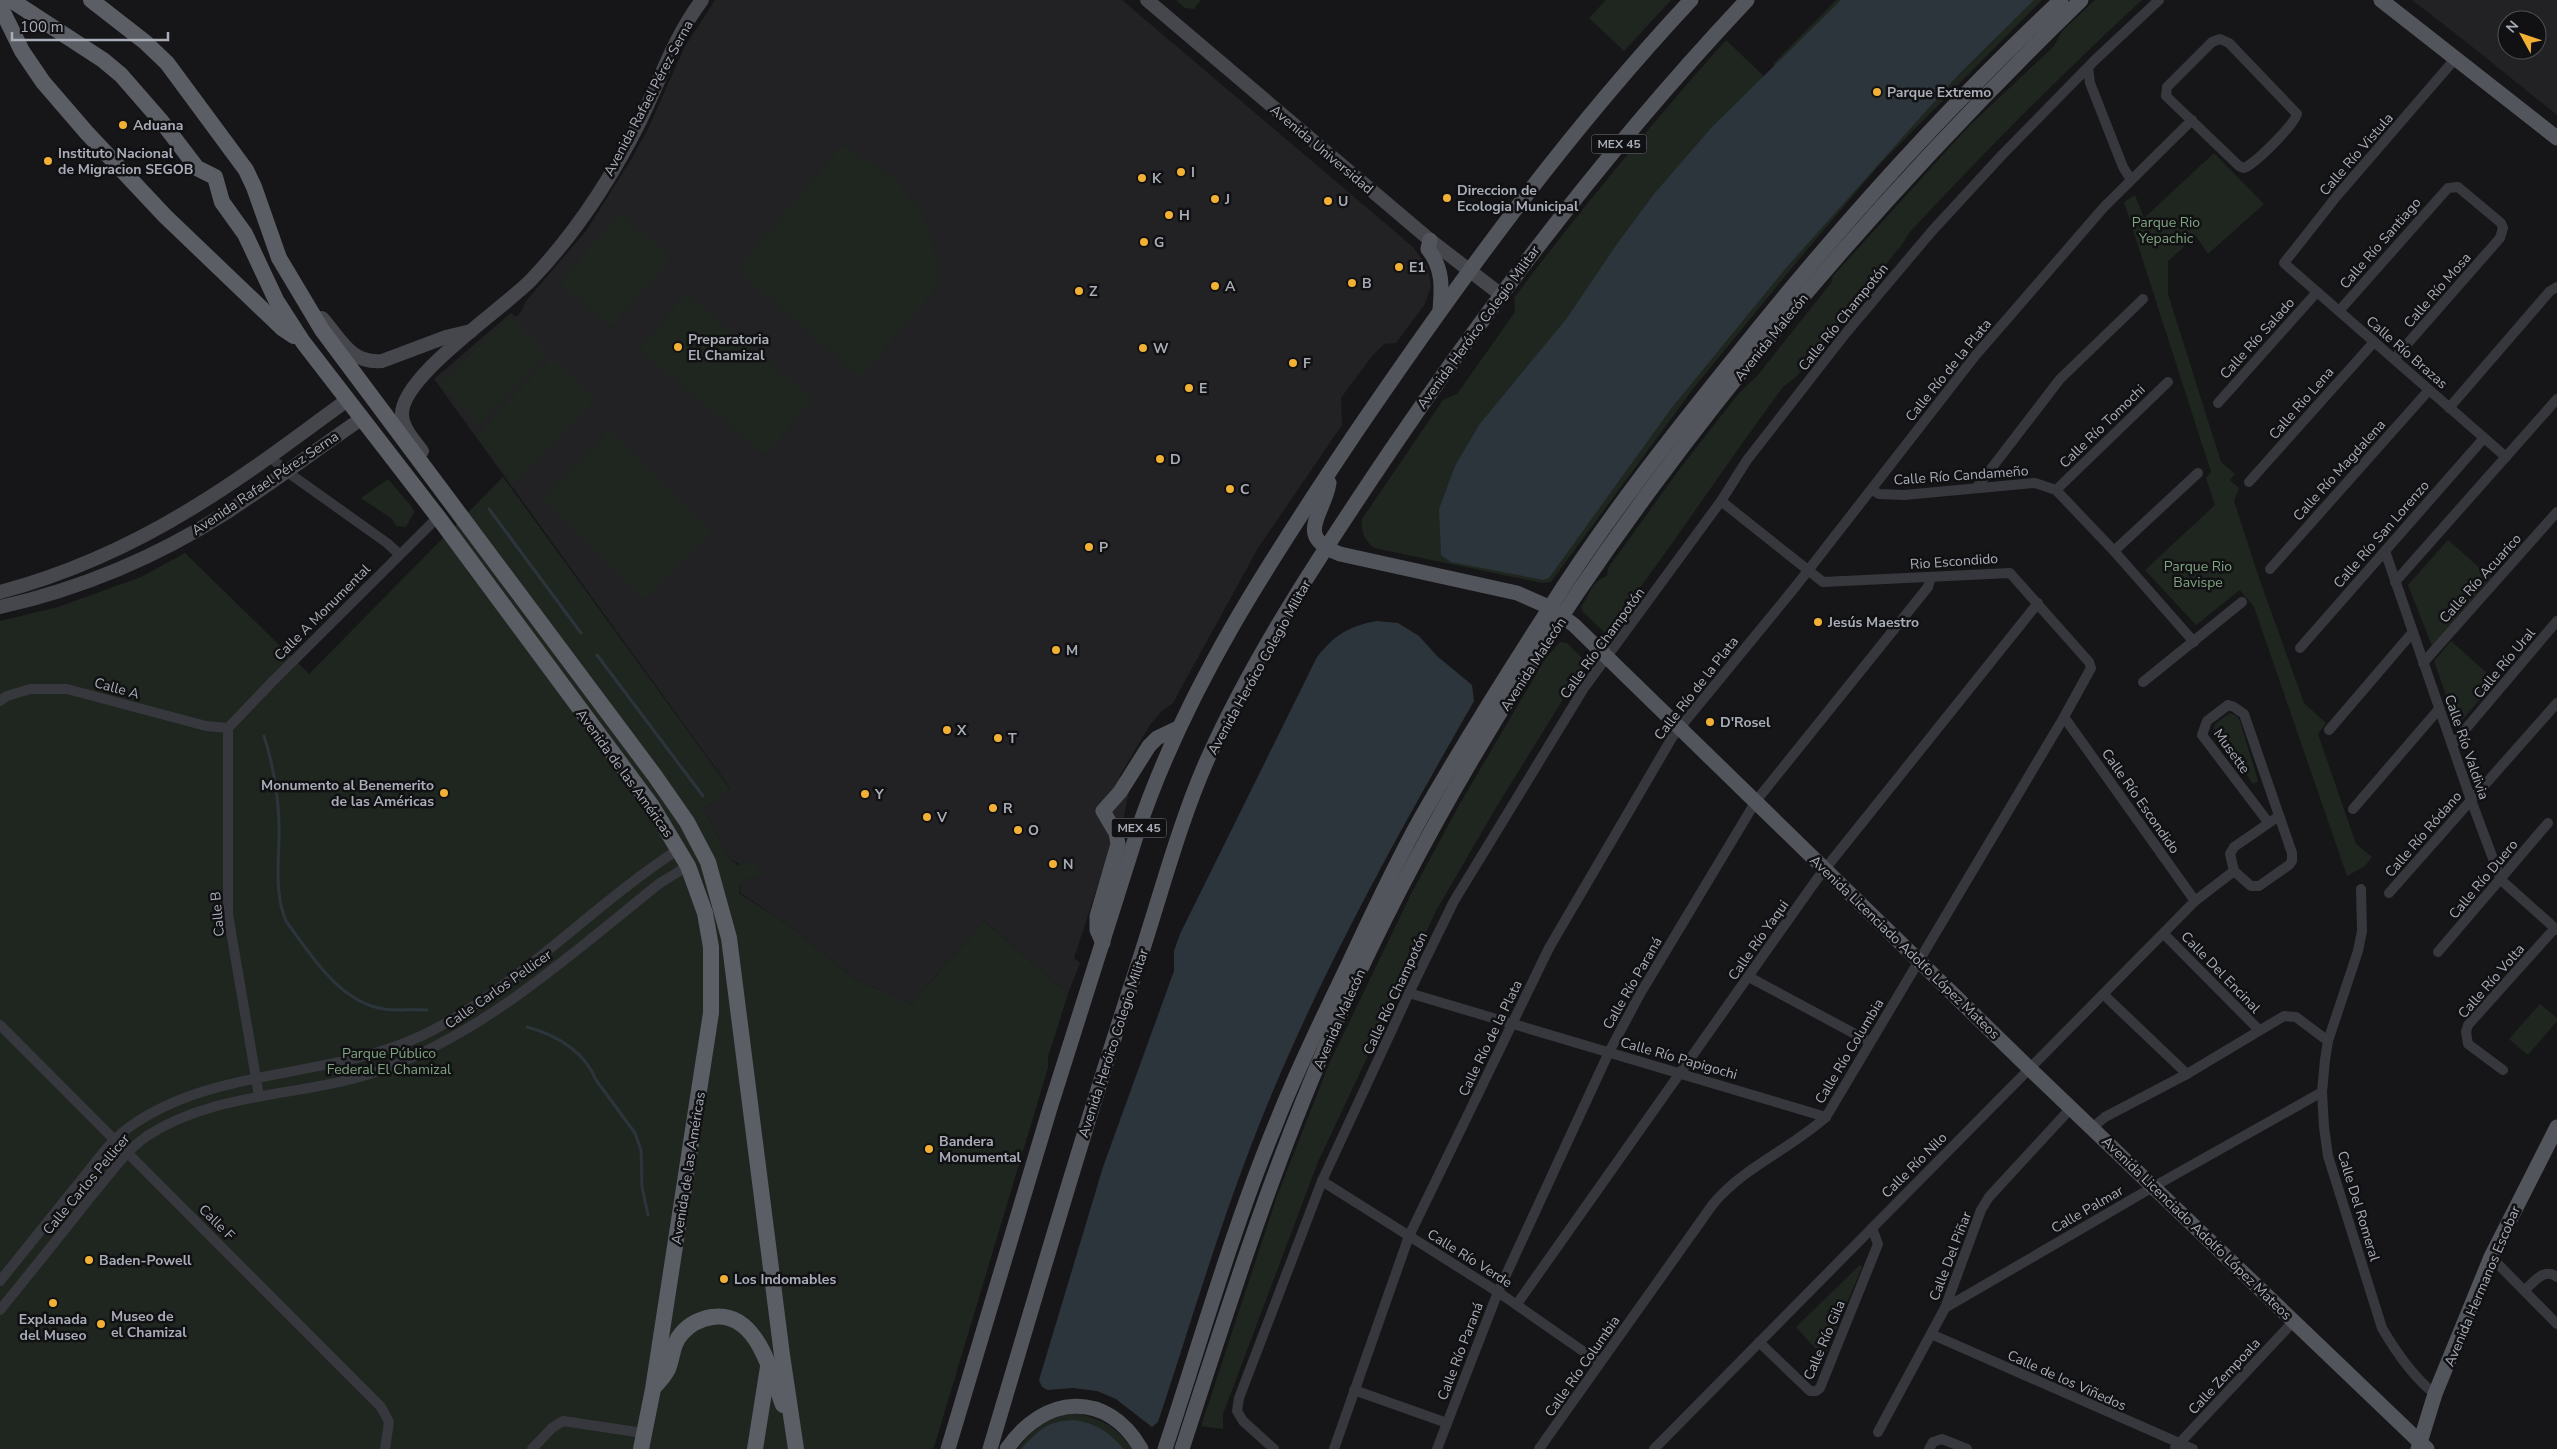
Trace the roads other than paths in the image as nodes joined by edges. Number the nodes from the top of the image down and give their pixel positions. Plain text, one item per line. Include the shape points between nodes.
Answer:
1 (11, 0) edge
2 (91, 0) edge
3 (702, 0) edge
4 (1147, 0) edge
5 (1691, 0) edge
6 (1747, 0) edge
7 (2061, 0) edge
8 (2081, 0) edge
9 (2159, 0) edge
10 (2381, 0) edge
11 (0, 6) edge
12 (2456, 58) junction
13 (2088, 68) junction
14 (2192, 120) junction
15 (2557, 138) edge
16 (2131, 180) junction
17 (2442, 193) joint
18 (1430, 240) junction
19 (2290, 268) joint
20 (1467, 271) junction
21 (2554, 289) edge
22 (2317, 292) junction
23 (1500, 294) junction
24 (2143, 299) dead end
25 (305, 303) junction
26 (1440, 310) junction
27 (2339, 311) junction
28 (474, 330) junction
29 (303, 342) junction
30 (2374, 342) junction
31 (2394, 359) junction
32 (2168, 382) dead end
33 (2428, 390) junction
34 (2557, 399) edge
35 (346, 401) junction
36 (2218, 403) dead end
37 (2450, 408) junction
38 (360, 419) junction
39 (2484, 438) junction
40 (269, 456) junction
41 (2506, 457) junction
42 (286, 471) junction
43 (1330, 471) junction
44 (2198, 473) dead end
45 (2250, 482) dead end
46 (1978, 487) junction
47 (1872, 490) junction
48 (2056, 490) junction
49 (1721, 501) junction
50 (453, 504) junction
51 (2557, 512) edge
52 (438, 517) junction
53 (1326, 548) junction
54 (2114, 551) junction
55 (2385, 551) junction
56 (399, 554) junction
57 (2270, 569) dead end
58 (1808, 570) junction
59 (1931, 577) junction
60 (2395, 582) junction
61 (0, 592) edge
62 (2242, 602) dead end
63 (526, 603) junction
64 (2038, 603) junction
65 (0, 607) edge
66 (1549, 607) junction
67 (1563, 617) junction
68 (2557, 621) edge
69 (2412, 633) junction
70 (2194, 642) junction
71 (2300, 648) dead end
72 (1607, 656) junction
73 (2423, 663) junction
74 (2091, 668) joint
75 (2143, 682) dead end
76 (0, 701) edge
77 (2557, 703) edge
78 (2440, 710) junction
79 (2064, 717) junction
80 (1680, 727) junction
81 (228, 728) junction
82 (1178, 728) junction
83 (2329, 730) dead end
84 (2452, 745) junction
85 (2471, 800) junction
86 (1756, 801) junction
87 (2353, 809) dead end
88 (2279, 816) junction
89 (2268, 822) junction
90 (2548, 824) dead end
91 (679, 849) junction
92 (688, 866) junction
93 (1826, 869) junction
94 (2234, 871) junction
95 (2501, 880) junction
96 (2361, 889) dead end
97 (2389, 893) dead end
98 (2195, 901) junction
99 (2556, 929) edge
100 (2164, 934) junction
101 (1103, 943) junction
102 (2438, 952) dead end
103 (1918, 960) junction
104 (1749, 977) junction
105 (1409, 992) junction
106 (2103, 994) junction
107 (1512, 1024) junction
108 (0, 1026) edge
109 (2258, 1030) junction
110 (2328, 1041) junction
111 (1870, 1042) junction
112 (1609, 1052) junction
113 (2030, 1068) junction
114 (2503, 1070) dead end
115 (1682, 1072) junction
116 (2187, 1074) junction
117 (257, 1078) junction
118 (2322, 1092) junction
119 (259, 1096) junction
120 (2071, 1108) junction
121 (1826, 1117) junction
122 (2557, 1127) edge
123 (2092, 1128) junction
124 (116, 1140) junction
125 (128, 1153) junction
126 (1322, 1181) junction
127 (2153, 1187) junction
128 (1872, 1228) junction
129 (1409, 1236) junction
130 (2491, 1257) junction
131 (2557, 1276) edge
132 (0, 1281) edge
133 (2525, 1290) junction
134 (1498, 1292) junction
135 (1516, 1304) junction
136 (1945, 1308) junction
137 (0, 1310) edge
138 (2294, 1321) junction
139 (2557, 1324) edge
140 (1931, 1334) junction
141 (780, 1337) junction
142 (1759, 1342) junction
143 (1600, 1363) junction
144 (768, 1368) junction
145 (653, 1389) junction
146 (1354, 1390) junction
147 (2436, 1394) junction
148 (1447, 1423) junction
149 (794, 1432) junction
150 (1878, 1432) dead end
151 (642, 1441) edge
152 (1931, 1445) edge
153 (2421, 1446) edge
154 (2177, 1447) edge
155 (385, 1449) edge
156 (532, 1449) edge
157 (755, 1449) edge
158 (796, 1449) edge
159 (948, 1449) edge
160 (990, 1449) edge
161 (1007, 1449) edge
162 (1140, 1449) edge
163 (1165, 1449) edge
164 (1182, 1449) edge
165 (1274, 1449) edge
166 (1334, 1449) edge
167 (1437, 1449) edge
168 (1539, 1449) edge
169 (1654, 1449) edge
170 (1968, 1449) edge
171 (2193, 1449) edge

1 - 29 highway, Avenida de las Américas via 121,75 197,168 215,177 222,202 244,234 276,300
2 - 25 highway, Avenida de las Américas via 146,42 224,139 250,177 279,258
3 - 28 main road, Avenida Rafael Pérez Serna via 681,32 640,121 578,222 530,281
4 - 18 main road, Avenida Universidad
5 - 20 main road, MEX 45 via 1583,123
6 - 23 main road, Avenida Heróico Colegio Militar / MEX 45 via 1579,191
7 - 66 main road, Avenida Malecón via 1907,156 1781,300 1637,483
8 - 67 main road, Avenida Malecón via 1964,116 1777,328 1691,436
9 - 13 street, Calle Río Champotón
10 - 12 main road
11 - 29 highway via 22,51 43,82 87,133 165,216 282,328
12 - 15 main road
12 - 19 street, Calle Río Vistula via 2285,259 2284,263
13 - 16 street via 2097,100
13 - 49 street, Calle Río Champotón via 1926,238 1846,333 1747,460
14 - 14 street via 2165,92 2212,42 2220,39 2229,43 2297,114 2273,143 2244,168
14 - 16 street, Calle Río de la Plata
16 - 47 street, Calle Río de la Plata via 1975,356
17 - 27 street, Calle Río Santiago
17 - 31 street, Calle Río Mosa via 2448,188 2458,187 2503,228 2500,238
18 - 20 main road, Avenida Universidad
18 - 26 main road via 1428,249 1441,276
19 - 22 street, Calle Río Brazas
20 - 23 main road, Avenida Universidad
20 - 26 main road, MEX 45
21 - 37 street
22 - 27 street, Calle Río Brazas
22 - 36 street, Calle Río Salado
23 - 53 main road, Avenida Heróico Colegio Militar / MEX 45
24 - 46 street via 2060,379
25 - 28 main road via 351,353 365,361 382,361 446,336
25 - 50 highway, Avenida de las Américas
26 - 43 main road, MEX 45
27 - 30 street, Calle Río Brazas
28 - 50 main road, Avenida Rafael Pérez Serna via 427,371 406,398 402,414 407,430 449,489
29 - 35 highway, Avenida de las Américas
30 - 31 street, Calle Río Brazas
30 - 45 street, Calle Rio Lena
31 - 33 street, Calle Río Brazas
32 - 48 street, Calle Río Tomochi
33 - 37 street, Calle Río Brazas
33 - 57 street, Calle Río Magdalena
34 - 41 street
35 - 38 highway, Avenida de las Américas
35 - 40 main road, Avenida Rafael Pérez Serna
37 - 39 street, Calle Río Brazas
38 - 42 main road, Avenida Rafael Pérez Serna
38 - 52 highway, Avenida de las Américas
39 - 41 street, Calle Río Brazas
39 - 55 street, Calle Río San Lorenzo
40 - 42 street
40 - 61 main road, Avenida Rafael Pérez Serna via 194,508 148,534 56,575
41 - 60 street
42 - 56 street
42 - 65 main road, Avenida Rafael Pérez Serna via 227,512 135,563 89,581
43 - 53 main road via 1327,494 1313,525 1316,539
43 - 82 main road, MEX 45 via 1249,599
44 - 54 street
46 - 47 street, Calle Río Candameño via 1904,495 1879,494
46 - 48 street, Calle Río Candameño via 2035,484
47 - 58 street, Calle Río de la Plata
48 - 54 street
49 - 58 street, Rio Escondido
49 - 72 street, Calle Río Champotón
50 - 63 highway, Avenida de las Américas
51 - 73 street, Calle Río Acuarico
52 - 56 street, Calle A Monumental
52 - 63 highway via 446,515 455,520 499,578
52 - 91 highway, Avenida de las Américas via 652,806
53 - 66 main road, Avenida Licenciado Adolfo López Mateos via 1340,554 1517,593
53 - 160 main road, Avenida Heróico Colegio Militar / MEX 45 via 1232,710 1206,762 1100,1080
54 - 70 street
55 - 60 street, Calle Río Valdivia
55 - 71 street, Calle Río San Lorenzo
56 - 81 street, Calle A Monumental
58 - 59 street, Rio Escondido via 1823,582
58 - 80 street, Calle Río de la Plata
59 - 64 street, Rio Escondido via 2010,572
59 - 86 street, Calle Río Paraná via 1928,587
60 - 69 street, Calle Río Valdivia
62 - 70 street
63 - 141 highway, Avenida de las Américas via 655,776 687,822 708,862 729,938
64 - 74 street, Rio Escondido
64 - 93 street, Calle Río Yaqui
66 - 67 main road, Avenida Licenciado Adolfo López Mateos
66 - 163 main road, Avenida Malecón via 1422,817 1309,1045 1261,1162
67 - 72 main road, Avenida Licenciado Adolfo López Mateos
67 - 164 main road, Avenida Malecón via 1443,810 1347,999 1272,1175
68 - 84 street, Calle Río Ural
69 - 73 street, Calle Río Valdivia
69 - 83 street
70 - 75 street
72 - 80 main road, Avenida Licenciado Adolfo López Mateos
72 - 105 street, Calle Río Champotón via 1584,688 1454,901
73 - 78 street, Calle Río Valdivia
74 - 79 street, Calle Río Columbia
76 - 81 street, Calle A via 30,689 67,689 206,726
77 - 85 street, Calle Río Ródano
78 - 84 street, Calle Río Valdivia
78 - 87 street
79 - 98 street, Calle Río Escondido
79 - 103 street, Calle Río Columbia
80 - 86 main road, Avenida Licenciado Adolfo López Mateos
80 - 107 street, Calle Río de la Plata via 1549,948
81 - 117 street, Calle B via 228,914
82 - 101 main road, MEX 45 via 1150,796
82 - 101 main road via 1157,738 1149,746 1120,792 1103,811 1118,838 1097,916 1097,930
84 - 85 street, Calle Río Valdivia
85 - 95 street, Calle Río Valdivia
85 - 97 street, Calle Río Ródano
86 - 93 main road, Avenida Licenciado Adolfo López Mateos
86 - 112 street, Calle Río Paraná via 1640,994
88 - 89 street
88 - 89 street, Musette via 2244,714 2228,705 2207,720 2202,735
88 - 94 street, Musette via 2292,852 2289,865 2259,886 2250,886
89 - 94 street via 2234,847 2230,854
90 - 95 street, Calle Río Duero
91 - 92 highway, Avenida de las Américas
91 - 117 street, Calle Carlos Pellicer via 482,1001 433,1030 380,1052
92 - 119 street, Calle Carlos Pellicer via 492,1013 444,1043 391,1067 344,1080
92 - 145 highway, Avenida de las Américas via 705,913 711,947 711,1013
93 - 103 main road, Avenida Licenciado Adolfo López Mateos
93 - 104 street, Calle Río Yaqui
94 - 98 street
95 - 99 street, Calle Río Valdivia
95 - 102 street, Calle Río Duero
96 - 110 street, Calle Del Romeral via 2362,931 2358,951
98 - 100 street, Calle Río Nilo
99 - 114 street, Calle Río Volta via 2468,1025 2468,1044
100 - 106 street, Calle Río Nilo
100 - 109 street, Calle Del Encinal
101 - 159 main road, MEX 45
103 - 111 street, Calle Río Columbia
103 - 113 main road, Avenida Licenciado Adolfo López Mateos
104 - 111 street
104 - 115 street, Calle Río Yaqui
105 - 107 street, Calle Río Papigochi
105 - 126 street, Calle Río Champotón
106 - 113 street, Calle Río Nilo
106 - 116 street
107 - 112 street, Calle Río Papigochi
107 - 129 street, Calle Río de la Plata
108 - 124 street, Calle F
109 - 110 street via 2284,1016 2292,1016
109 - 116 street
110 - 118 street, Calle Del Romeral
111 - 121 street, Calle Río Columbia
112 - 115 street, Calle Río Papigochi
112 - 134 street, Calle Río Paraná
113 - 120 main road, Avenida Licenciado Adolfo López Mateos
113 - 128 street, Calle Río Nilo
115 - 121 street, Calle Río Papigochi
115 - 135 street, Calle Río Yaqui
116 - 123 street via 2105,1117
117 - 119 street, Calle B
117 - 124 street, Calle Carlos Pellicer via 175,1103 129,1127
118 - 127 street, Calle Palmar
118 - 147 street, Calle Del Romeral via 2328,1156 2382,1328 2394,1349 2424,1386
119 - 125 street, Calle Carlos Pellicer via 197,1113 147,1136
120 - 123 main road, Avenida Licenciado Adolfo López Mateos
120 - 136 street, Calle Del Piñar via 1989,1196
121 - 143 street, Calle Río Columbia via 1794,1144 1729,1185
122 - 130 main road, Avenida Hermanos Escobar
123 - 127 main road, Avenida Licenciado Adolfo López Mateos
124 - 125 street, Calle F
124 - 132 street, Calle Carlos Pellicer
125 - 137 street, Calle Carlos Pellicer
125 - 155 street, Calle F via 381,1407 390,1422
126 - 129 street, Calle Río Verde
126 - 165 street, Calle Río Champotón via 1239,1398 1238,1411 1243,1421
127 - 136 street, Calle Palmar
127 - 138 main road, Avenida Licenciado Adolfo López Mateos
128 - 142 street, Calle Río Nilo
128 - 142 street, Calle Río Gila via 1878,1244 1820,1388 1810,1390
129 - 134 street, Calle Río Verde
129 - 146 street, Calle Río de la Plata
130 - 133 street
130 - 147 main road, Avenida Hermanos Escobar
131 - 133 street via 2545,1273
133 - 139 street
134 - 135 street, Calle Río Verde
134 - 148 street, Calle Río Paraná
135 - 143 street, Calle Río Verde
136 - 140 street, Calle Del Piñar
138 - 153 main road, Avenida Licenciado Adolfo López Mateos
138 - 154 street, Calle Zempoala
140 - 150 street, Calle Del Piñar
140 - 154 street, Calle de los Viñedos
141 - 144 highway
141 - 149 highway, Avenida de las Américas
142 - 169 street, Calle Río Nilo
143 - 168 street, Calle Río Columbia
144 - 145 highway via 747,1327 721,1316 704,1318 690,1324 680,1335 668,1370
144 - 149 highway
144 - 157 highway
145 - 151 highway, Avenida de las Américas
146 - 148 street
146 - 166 street, Calle Río de la Plata
147 - 153 main road, Avenida Hermanos Escobar
148 - 167 street, Calle Río Paraná
149 - 158 highway, Avenida de las Américas
151 - 156 street via 598,1425 563,1421
152 - 170 street via 1942,1440
154 - 171 street, Calle de los Viñedos
161 - 162 main road via 1033,1420 1062,1406 1075,1405 1109,1415 1122,1424

